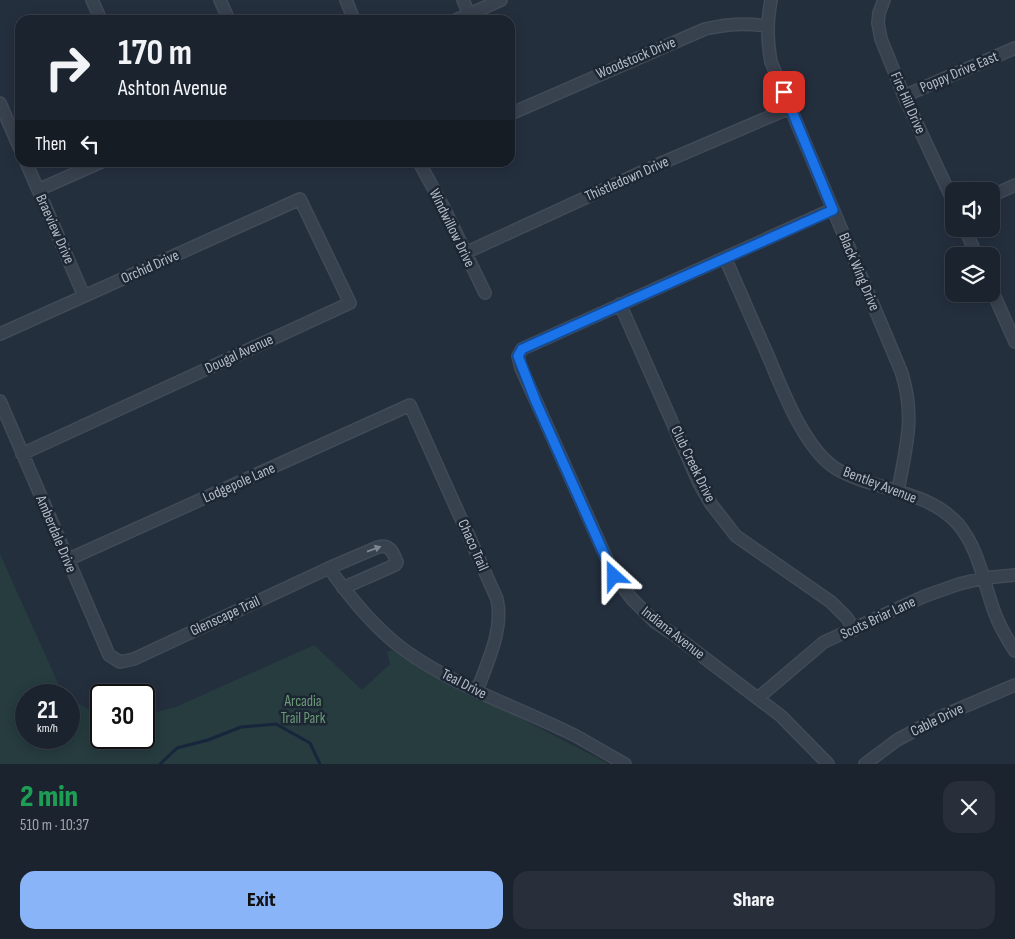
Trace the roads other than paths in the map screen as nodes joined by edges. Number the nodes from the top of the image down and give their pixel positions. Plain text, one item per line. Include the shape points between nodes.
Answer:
1 (92, 0) edge
2 (220, 0) edge
3 (346, 0) edge
4 (463, 0) edge
5 (501, 0) edge
6 (771, 0) edge
7 (884, 0) edge
8 (469, 14) joint
9 (99, 15) edge
10 (227, 15) edge
11 (352, 15) edge
12 (767, 26) junction
13 (1015, 48) edge
14 (904, 96) junction
15 (0, 103) edge
16 (790, 108) junction
17 (515, 112) edge
18 (15, 138) edge
19 (28, 167) edge
20 (91, 167) edge
21 (422, 167) edge
22 (945, 184) edge
23 (1015, 185) edge
24 (38, 190) junction
25 (1000, 192) edge
26 (300, 199) joint
27 (833, 210) junction
28 (465, 253) junction
29 (725, 258) junction
30 (485, 293) dead end
31 (84, 296) junction
32 (1000, 301) edge
33 (620, 304) junction
34 (1010, 316) edge
35 (0, 334) edge
36 (1015, 342) edge
37 (0, 401) edge
38 (410, 405) joint
39 (22, 454) junction
40 (898, 492) junction
41 (67, 560) junction
42 (329, 568) junction
43 (1015, 575) edge
44 (984, 578) junction
45 (343, 588) junction
46 (854, 630) junction
47 (1015, 651) edge
48 (120, 662) joint
49 (1015, 684) edge
50 (477, 691) junction
51 (758, 698) junction
52 (625, 764) edge
53 (828, 764) edge
54 (865, 764) edge

1 - 9 street
2 - 10 street
3 - 11 street
4 - 8 street
5 - 8 street
6 - 12 street, Black Wing Drive
7 - 14 street, Fire Hill Drive via 878,23 881,39
12 - 16 street, Black Wing Drive via 771,62
12 - 17 street, Woodstock Drive via 742,23 704,29
13 - 14 street, Poppy Drive East
14 - 22 street, Fire Hill Drive
15 - 18 street
16 - 27 street, Black Wing Drive
16 - 28 street, Thistledown Drive
19 - 24 street, Braeview Drive
20 - 24 street
21 - 28 street, Windwillow Drive
23 - 25 street
24 - 31 street, Braeview Drive
26 - 31 street, Orchid Drive
26 - 39 street, Dougal Avenue via 350,304
27 - 29 street
27 - 40 street, Black Wing Drive via 907,389 909,428
28 - 30 street, Windwillow Drive
29 - 33 street
29 - 40 street, Bentley Avenue via 792,410 812,444 833,466 852,477
31 - 35 street, Orchid Drive
32 - 34 street
33 - 46 street, Club Creek Drive via 711,504 736,536 831,602
33 - 51 street, Indiana Avenue via 522,349 518,356 614,576 654,622
34 - 36 street
37 - 39 street, Amberdale Drive
38 - 41 street, Lodgepole Lane
38 - 50 street, Chaco Trail via 497,599 496,634
39 - 41 street, Amberdale Drive
40 - 44 street, Bentley Avenue via 933,505 957,523 976,552
41 - 48 street, Amberdale Drive via 108,655
42 - 45 street, Teal Drive
42 -> 45 street, Glenscape Trail via 378,547 389,547 397,562 395,565
42 - 48 street, Glenscape Trail via 134,659
43 - 44 street, Scots Briar Lane
44 - 46 street, Scots Briar Lane via 924,596
44 - 47 street, Bentley Avenue via 994,612
45 - 50 street, Teal Drive via 404,649
46 - 51 street, Scots Briar Lane via 816,647
49 - 54 street, Cable Drive via 940,717 897,740
50 - 52 street, Teal Drive via 576,736
51 - 53 street, Indiana Avenue via 781,716

